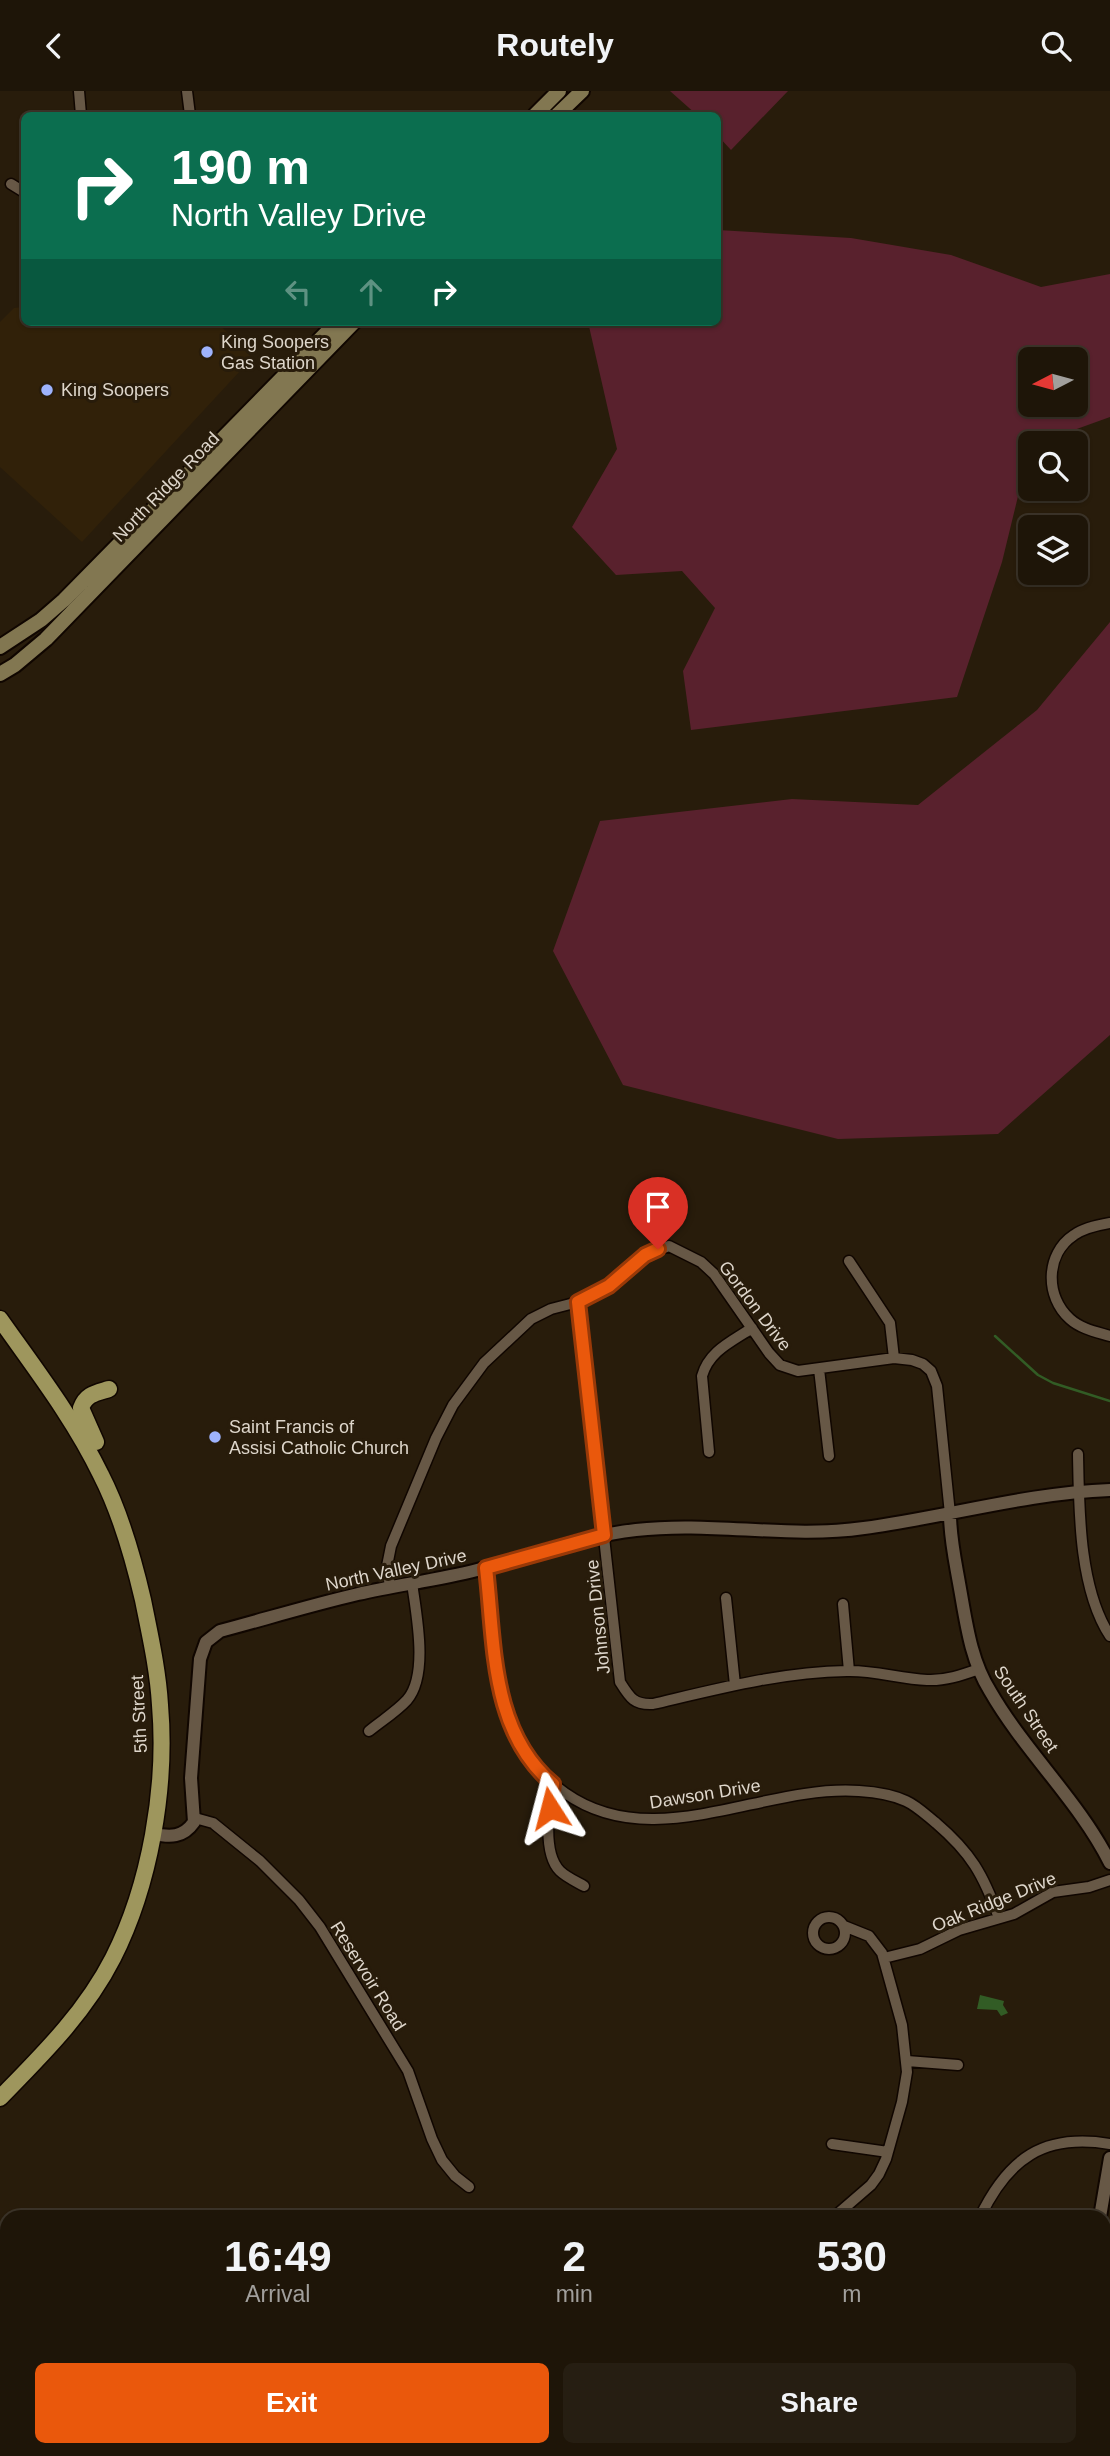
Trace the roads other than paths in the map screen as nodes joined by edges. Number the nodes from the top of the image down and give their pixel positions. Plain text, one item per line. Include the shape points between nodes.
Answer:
1 (79, 91) edge
2 (187, 91) edge
3 (559, 91) edge
4 (574, 91) edge
5 (582, 91) edge
6 (81, 112) edge
7 (190, 112) edge
8 (538, 112) edge
9 (559, 112) edge
10 (560, 112) edge
11 (11, 184) dead end
12 (21, 189) edge
13 (333, 326) edge
14 (350, 326) edge
15 (0, 646) edge
16 (0, 674) edge
17 (1110, 1223) edge
18 (849, 1261) dead end
19 (578, 1302) junction
20 (0, 1319) edge
21 (752, 1328) junction
22 (1110, 1336) edge
23 (894, 1358) junction
24 (819, 1369) junction
25 (109, 1389) dead end
26 (709, 1452) dead end
27 (1077, 1454) dead end
28 (829, 1456) dead end
29 (106, 1485) junction
30 (1110, 1490) edge
31 (1079, 1492) junction
32 (950, 1514) junction
33 (604, 1535) junction
34 (486, 1568) junction
35 (412, 1583) junction
36 (390, 1587) junction
37 (726, 1598) dead end
38 (843, 1604) dead end
39 (1110, 1636) edge
40 (979, 1669) junction
41 (849, 1671) junction
42 (735, 1685) junction
43 (369, 1731) dead end
44 (553, 1784) junction
45 (195, 1818) junction
46 (153, 1835) junction
47 (1110, 1863) edge
48 (1110, 1880) edge
49 (584, 1886) dead end
50 (999, 1918) junction
51 (844, 1926) dead end
52 (884, 1958) junction
53 (907, 2061) junction
54 (958, 2065) dead end
55 (0, 2098) edge
56 (832, 2144) dead end
57 (1110, 2144) edge
58 (888, 2152) junction
59 (1110, 2158) edge
60 (469, 2187) dead end
61 (842, 2210) edge
62 (985, 2210) edge
63 (1101, 2210) edge

1 - 6 street
2 - 7 street
3 - 8 main road
4 - 9 main road
5 - 10 main road
11 - 12 street
13 - 15 main road, North Ridge Road via 64,600
14 - 16 main road, North Ridge Road via 46,639
17 - 22 street via 1080,1231 1064,1243 1054,1262 1051,1288 1060,1309 1072,1321
18 - 23 street via 890,1323
19 - 21 street, Gordon Drive via 609,1286 645,1255 669,1246 714,1274
19 - 33 street, Johnson Drive
19 - 36 street, Gordon Drive via 541,1314 510,1336 453,1405 391,1546 387,1566
20 - 29 main road, 5th Street via 78,1430
21 - 24 street, Gordon Drive via 780,1365 798,1371
21 - 26 street via 714,1352 705,1365 702,1376
23 - 24 street, Gordon Drive
23 - 32 street, Gordon Drive via 923,1364 937,1386
24 - 28 street
25 - 29 main road via 91,1394 81,1408 100,1449
27 - 31 street
29 - 46 main road, 5th Street via 138,1577 158,1679 161,1748
30 - 31 street, North Valley Drive
31 - 32 street, North Valley Drive
31 - 39 street via 1088,1589
32 - 33 street, North Valley Drive via 835,1532 675,1527
32 - 40 street, South Street via 967,1629
33 - 34 street, North Valley Drive
33 - 42 street, Johnson Drive via 620,1682 629,1696 640,1705 653,1704
34 - 35 street, North Valley Drive
34 - 44 street, Dawson Drive via 506,1716 528,1759
35 - 36 street, North Valley Drive
35 - 43 street via 419,1671 408,1699
36 - 45 street, North Valley Drive via 220,1631 206,1642 199,1667 191,1778
37 - 42 street
38 - 41 street
40 - 41 street, Johnson Drive via 926,1680
40 - 47 street, South Street via 1000,1708
41 - 42 street, Johnson Drive
44 - 49 street via 548,1829 551,1856 559,1871
44 - 50 street, Dawson Drive via 593,1808 643,1819 731,1809 813,1791 853,1790 894,1797 922,1812 967,1852 985,1880
45 - 46 street via 181,1834
45 - 60 street, Reservoir Road via 213,1823 260,1861 315,1920 408,2071 442,2160
46 - 55 main road, 5th Street via 133,1910 103,1976 53,2044
48 - 50 street, Oak Ridge Drive via 1053,1892
50 - 52 street, Oak Ridge Drive
51 - 52 street via 869,1936
52 - 53 street
53 - 54 street
53 - 58 street
56 - 58 street
57 - 62 street via 1064,2143 1031,2154 1002,2179
58 - 61 street via 876,2180
59 - 63 street

